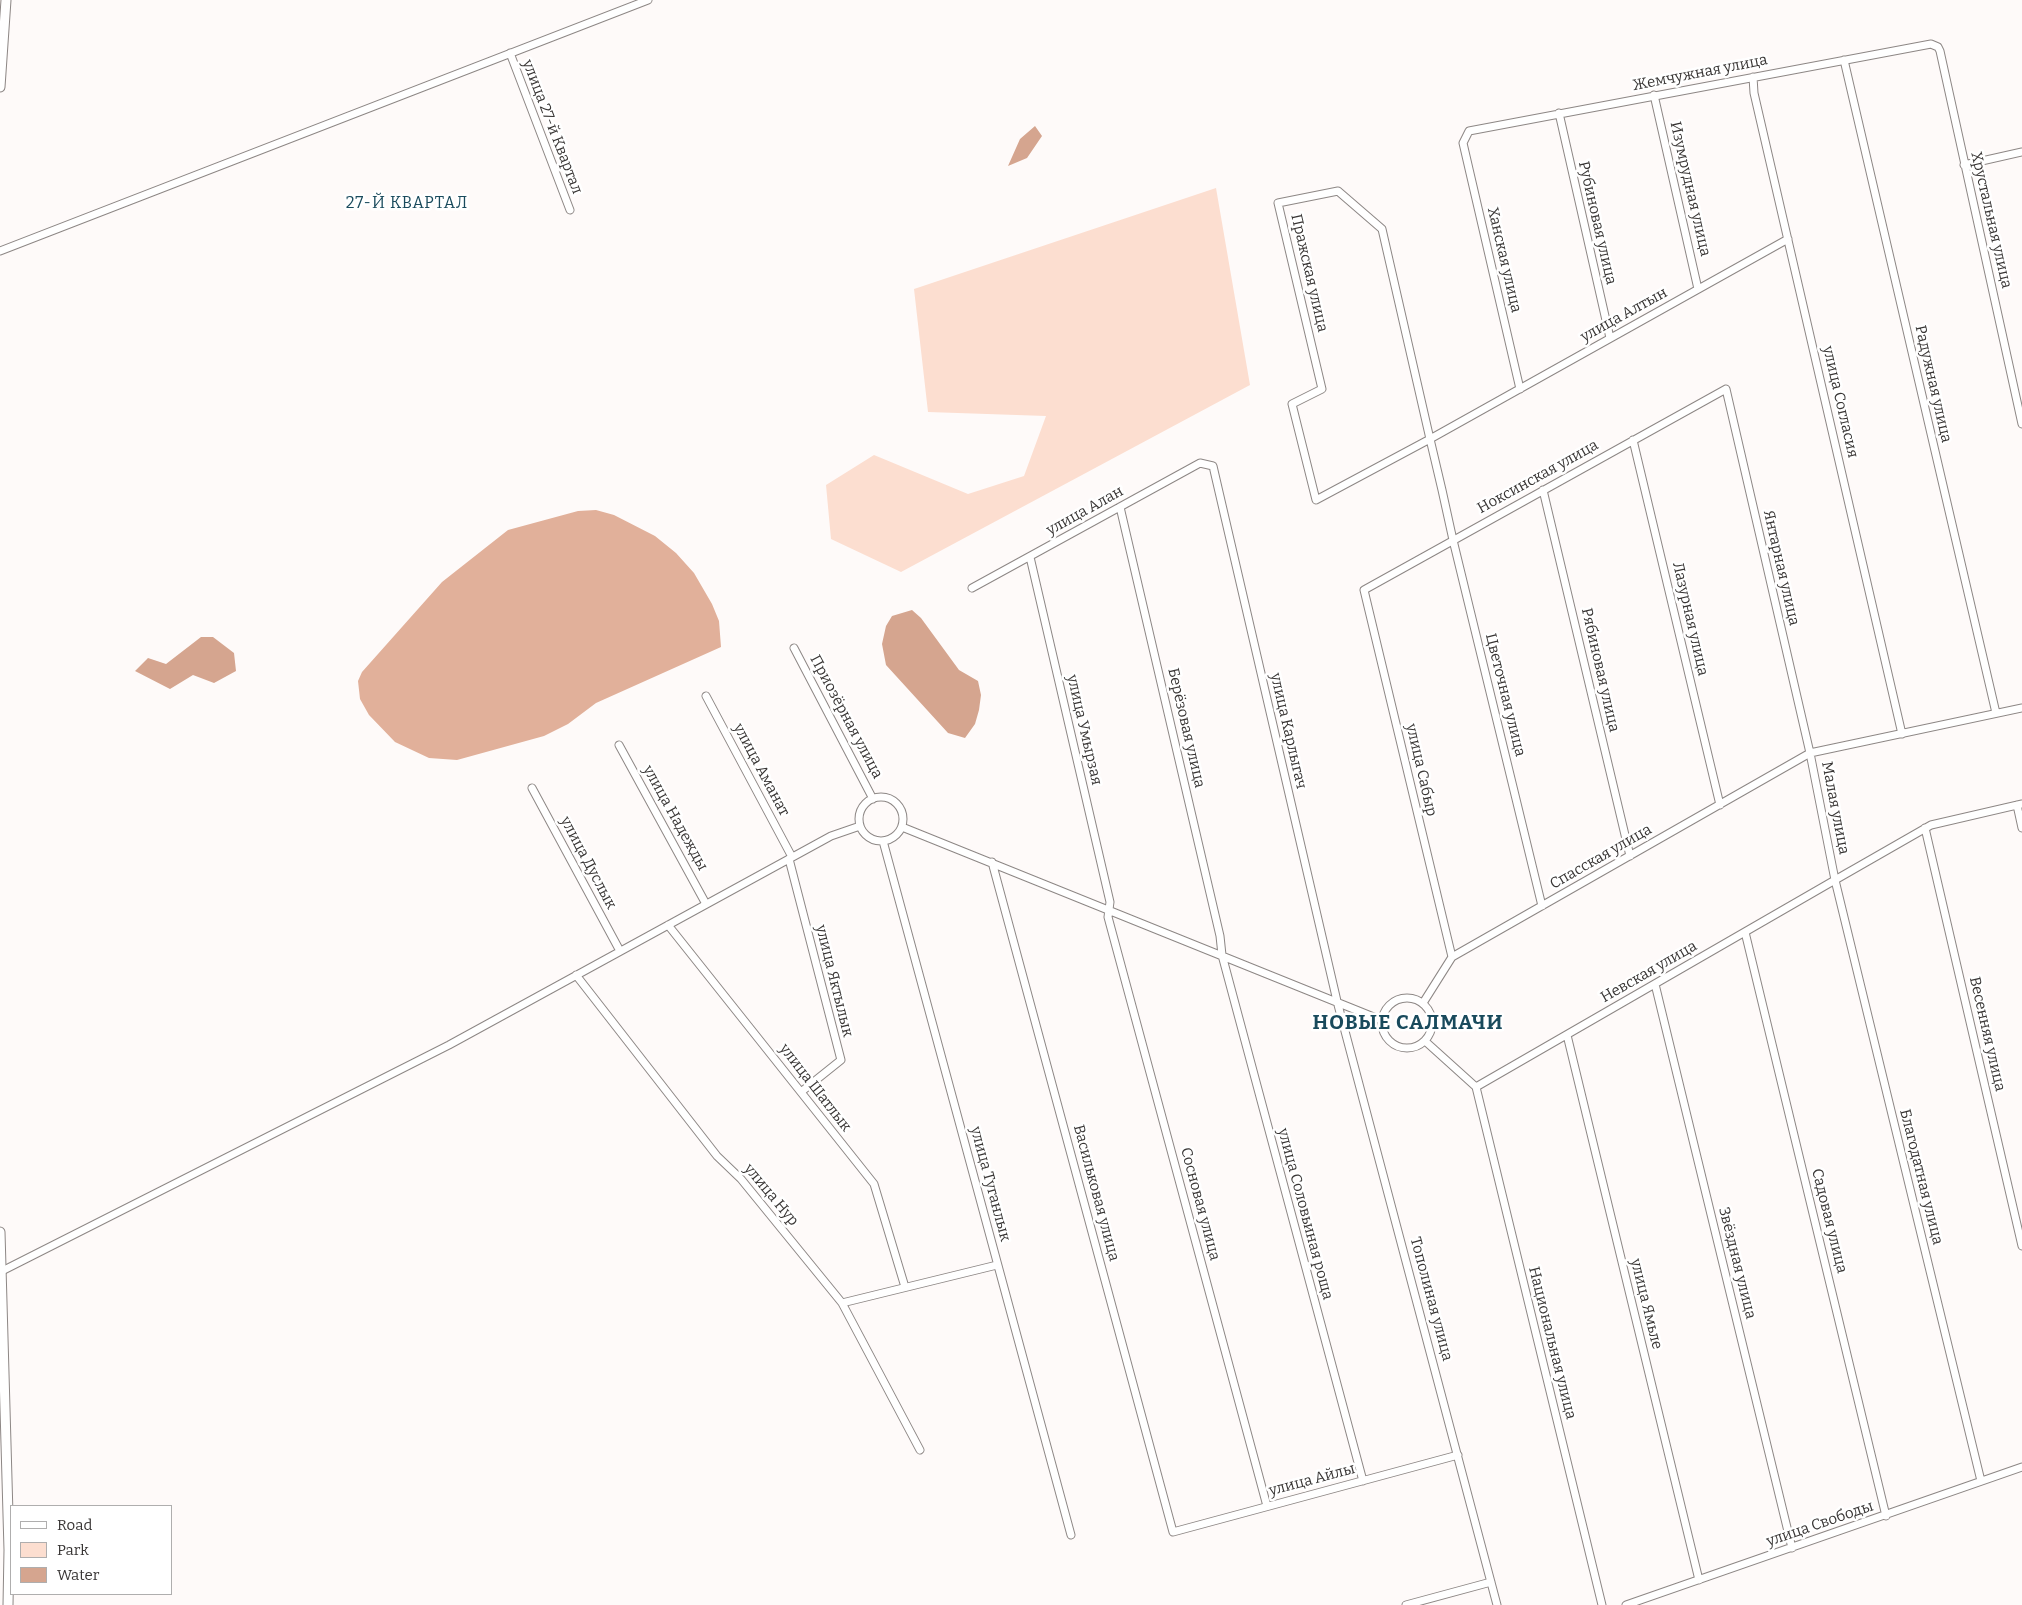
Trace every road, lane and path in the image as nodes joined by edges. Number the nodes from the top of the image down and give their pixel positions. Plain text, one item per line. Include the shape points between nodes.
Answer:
1 (6, 0) edge
2 (648, 0) edge
3 (2, 18) edge
4 (1940, 51) joint
5 (510, 53) junction
6 (1844, 60) junction
7 (1753, 77) junction
8 (0, 87) edge
9 (1654, 95) junction
10 (1559, 113) junction
11 (1464, 137) joint
12 (2022, 152) edge
13 (1964, 165) junction
14 (570, 210) dead end
15 (1788, 238) junction
16 (0, 251) edge
17 (1698, 289) junction
18 (1610, 338) junction
19 (1520, 389) junction
20 (1726, 389) joint
21 (1474, 414) joint
22 (2022, 424) edge
23 (1430, 439) junction
24 (1633, 440) junction
25 (1213, 466) joint
26 (1442, 490) joint
27 (1543, 490) junction
28 (1120, 507) junction
29 (1453, 540) junction
30 (1030, 557) junction
31 (972, 588) dead end
32 (1364, 590) joint
33 (794, 648) dead end
34 (706, 696) dead end
35 (2022, 708) edge
36 (1996, 713) junction
37 (1902, 734) junction
38 (619, 745) dead end
39 (1810, 753) junction
40 (532, 788) dead end
41 (873, 799) junction
42 (1720, 805) junction
43 (2019, 805) edge
44 (860, 826) junction
45 (902, 827) junction
46 (1925, 828) junction
47 (2022, 828) edge
48 (883, 841) junction
49 (1630, 856) junction
50 (791, 858) junction
51 (992, 862) junction
52 (1835, 880) junction
53 (706, 904) junction
54 (1542, 906) junction
55 (1109, 909) junction
56 (668, 924) junction
57 (1745, 932) junction
58 (620, 951) junction
59 (1222, 955) junction
60 (1452, 958) junction
61 (576, 975) junction
62 (1655, 984) junction
63 (1336, 1001) junction
64 (1423, 1003) junction
65 (1381, 1020) junction
66 (1567, 1034) junction
67 (1425, 1041) junction
68 (1476, 1087) junction
69 (801, 1092) junction
70 (0, 1232) edge
71 (2022, 1246) edge
72 (998, 1265) junction
73 (2, 1271) junction
74 (904, 1287) junction
75 (842, 1303) junction
76 (920, 1450) dead end
77 (1458, 1455) junction
78 (2022, 1467) edge
79 (1363, 1481) junction
80 (1981, 1481) junction
81 (1267, 1506) junction
82 (1886, 1516) junction
83 (1173, 1532) joint
84 (1071, 1535) dead end
85 (1792, 1548) junction
86 (1698, 1580) junction
87 (1491, 1582) junction
88 (8, 1605) edge
89 (1406, 1605) edge
90 (1497, 1605) edge
91 (1602, 1605) edge
92 (1626, 1605) edge

1 - 3 street
2 - 5 street
3 - 8 street
4 - 6 street, Жемчужная улица via 1931,44
4 - 13 street, Хрустальная улица
5 - 14 street, улица 27-й Квартал
5 - 16 street
6 - 7 street, Жемчужная улица
6 - 36 street, Радужная улица
7 - 9 street, Жемчужная улица
7 - 15 street, улица Согласия
9 - 10 street, Жемчужная улица
9 - 17 street, Изумрудная улица
10 - 11 street, Жемчужная улица via 1475,129
10 - 18 street, Рубиновая улица
11 - 19 street, Ханская улица
12 - 13 street
13 - 22 street, Хрустальная улица
15 - 17 street, улица Алтын
15 - 37 street, улица Согласия
17 - 18 street, улица Алтын
18 - 19 street, улица Алтын
19 - 21 street, улица Алтын
20 - 24 street, Ноксинская улица
20 - 39 street, Янтарная улица
21 - 23 street, Пражская улица
23 - 23 street, Пражская улица via 1382,229 1338,191 1278,203 1322,389 1292,404 1316,500
23 - 26 street, Пражская улица
24 - 27 street, Ноксинская улица
24 - 42 street, Лазурная улица
25 - 28 street, улица Алан via 1200,464
25 - 63 street, улица Карлыгач
26 - 29 street, Цветочная улица
27 - 29 street, Ноксинская улица
27 - 49 street, Рябиновая улица
28 - 30 street, улица Алан
28 - 59 street, Берёзовая улица
29 - 32 street, Ноксинская улица
29 - 54 street, Цветочная улица
30 - 31 street, улица Алан
30 - 55 street, улица Умырзая via 1110,902
32 - 60 street, улица Сабыр
33 - 41 street, Приозёрная улица
34 - 50 street, улица Аманат
35 - 36 street, Малая улица
36 - 37 street, Малая улица
37 - 39 street, Малая улица
38 - 53 street, улица Надежды
39 - 42 street, Спасская улица
39 - 52 street, Малая улица
40 - 58 street, улица Дуслык
41 - 44 street via 861,810
41 - 45 street via 889,799 896,804 901,811
42 - 49 street, Спасская улица
43 - 46 street, Малая улица
43 - 47 street
44 - 48 street via 864,834
44 - 50 street via 832,836
45 - 48 street via 897,835
45 - 51 street
46 - 52 street, Малая улица
46 - 71 street, Весенняя улица
48 - 72 street, улица Туганлык
49 - 54 street, Спасская улица
50 - 53 street
50 - 69 street, улица Яктылык via 840,1060
51 - 55 street
51 - 83 street, Васильковая улица
52 - 57 street, Невская улица
52 - 80 street, Благодатная улица
53 - 56 street
54 - 60 street, Спасская улица
55 - 59 street
55 - 81 street, Сосновая улица
56 - 58 street
56 - 69 street, улица Шатлык
57 - 62 street, Невская улица
57 - 82 street, Садовая улица
58 - 61 street
59 - 63 street
59 - 79 street, улица Соловьиная роща
60 - 64 street, Спасская улица
61 - 73 street via 449,1045
61 - 75 street, улица Нур via 718,1156 741,1179
62 - 66 street, Невская улица
62 - 85 street, Звёздная улица
63 - 65 street
63 - 77 street, Тополиная улица
64 - 65 street via 1413,998 1397,1000 1385,1010
64 - 67 street via 1430,1011 1432,1021 1431,1032
65 - 67 street via 1387,1040 1396,1046 1406,1049
66 - 68 street, Невская улица
66 - 86 street, улица Ямьле
67 - 68 street
68 - 91 street, Национальная улица
69 - 74 street, улица Шатлык via 874,1184
70 - 73 street
72 - 74 street
72 - 84 street, улица Туганлык
73 - 88 street
74 - 75 street
75 - 76 street, улица Нур
77 - 79 street, улица Айлы
77 - 87 street, Тополиная улица
78 - 80 street, улица Свободы
79 - 81 street, улица Айлы
80 - 82 street, улица Свободы
81 - 83 street, улица Айлы
82 - 85 street, улица Свободы
85 - 86 street, улица Свободы
86 - 92 street, улица Свободы
87 - 89 street
87 - 90 street, Тополиная улица

